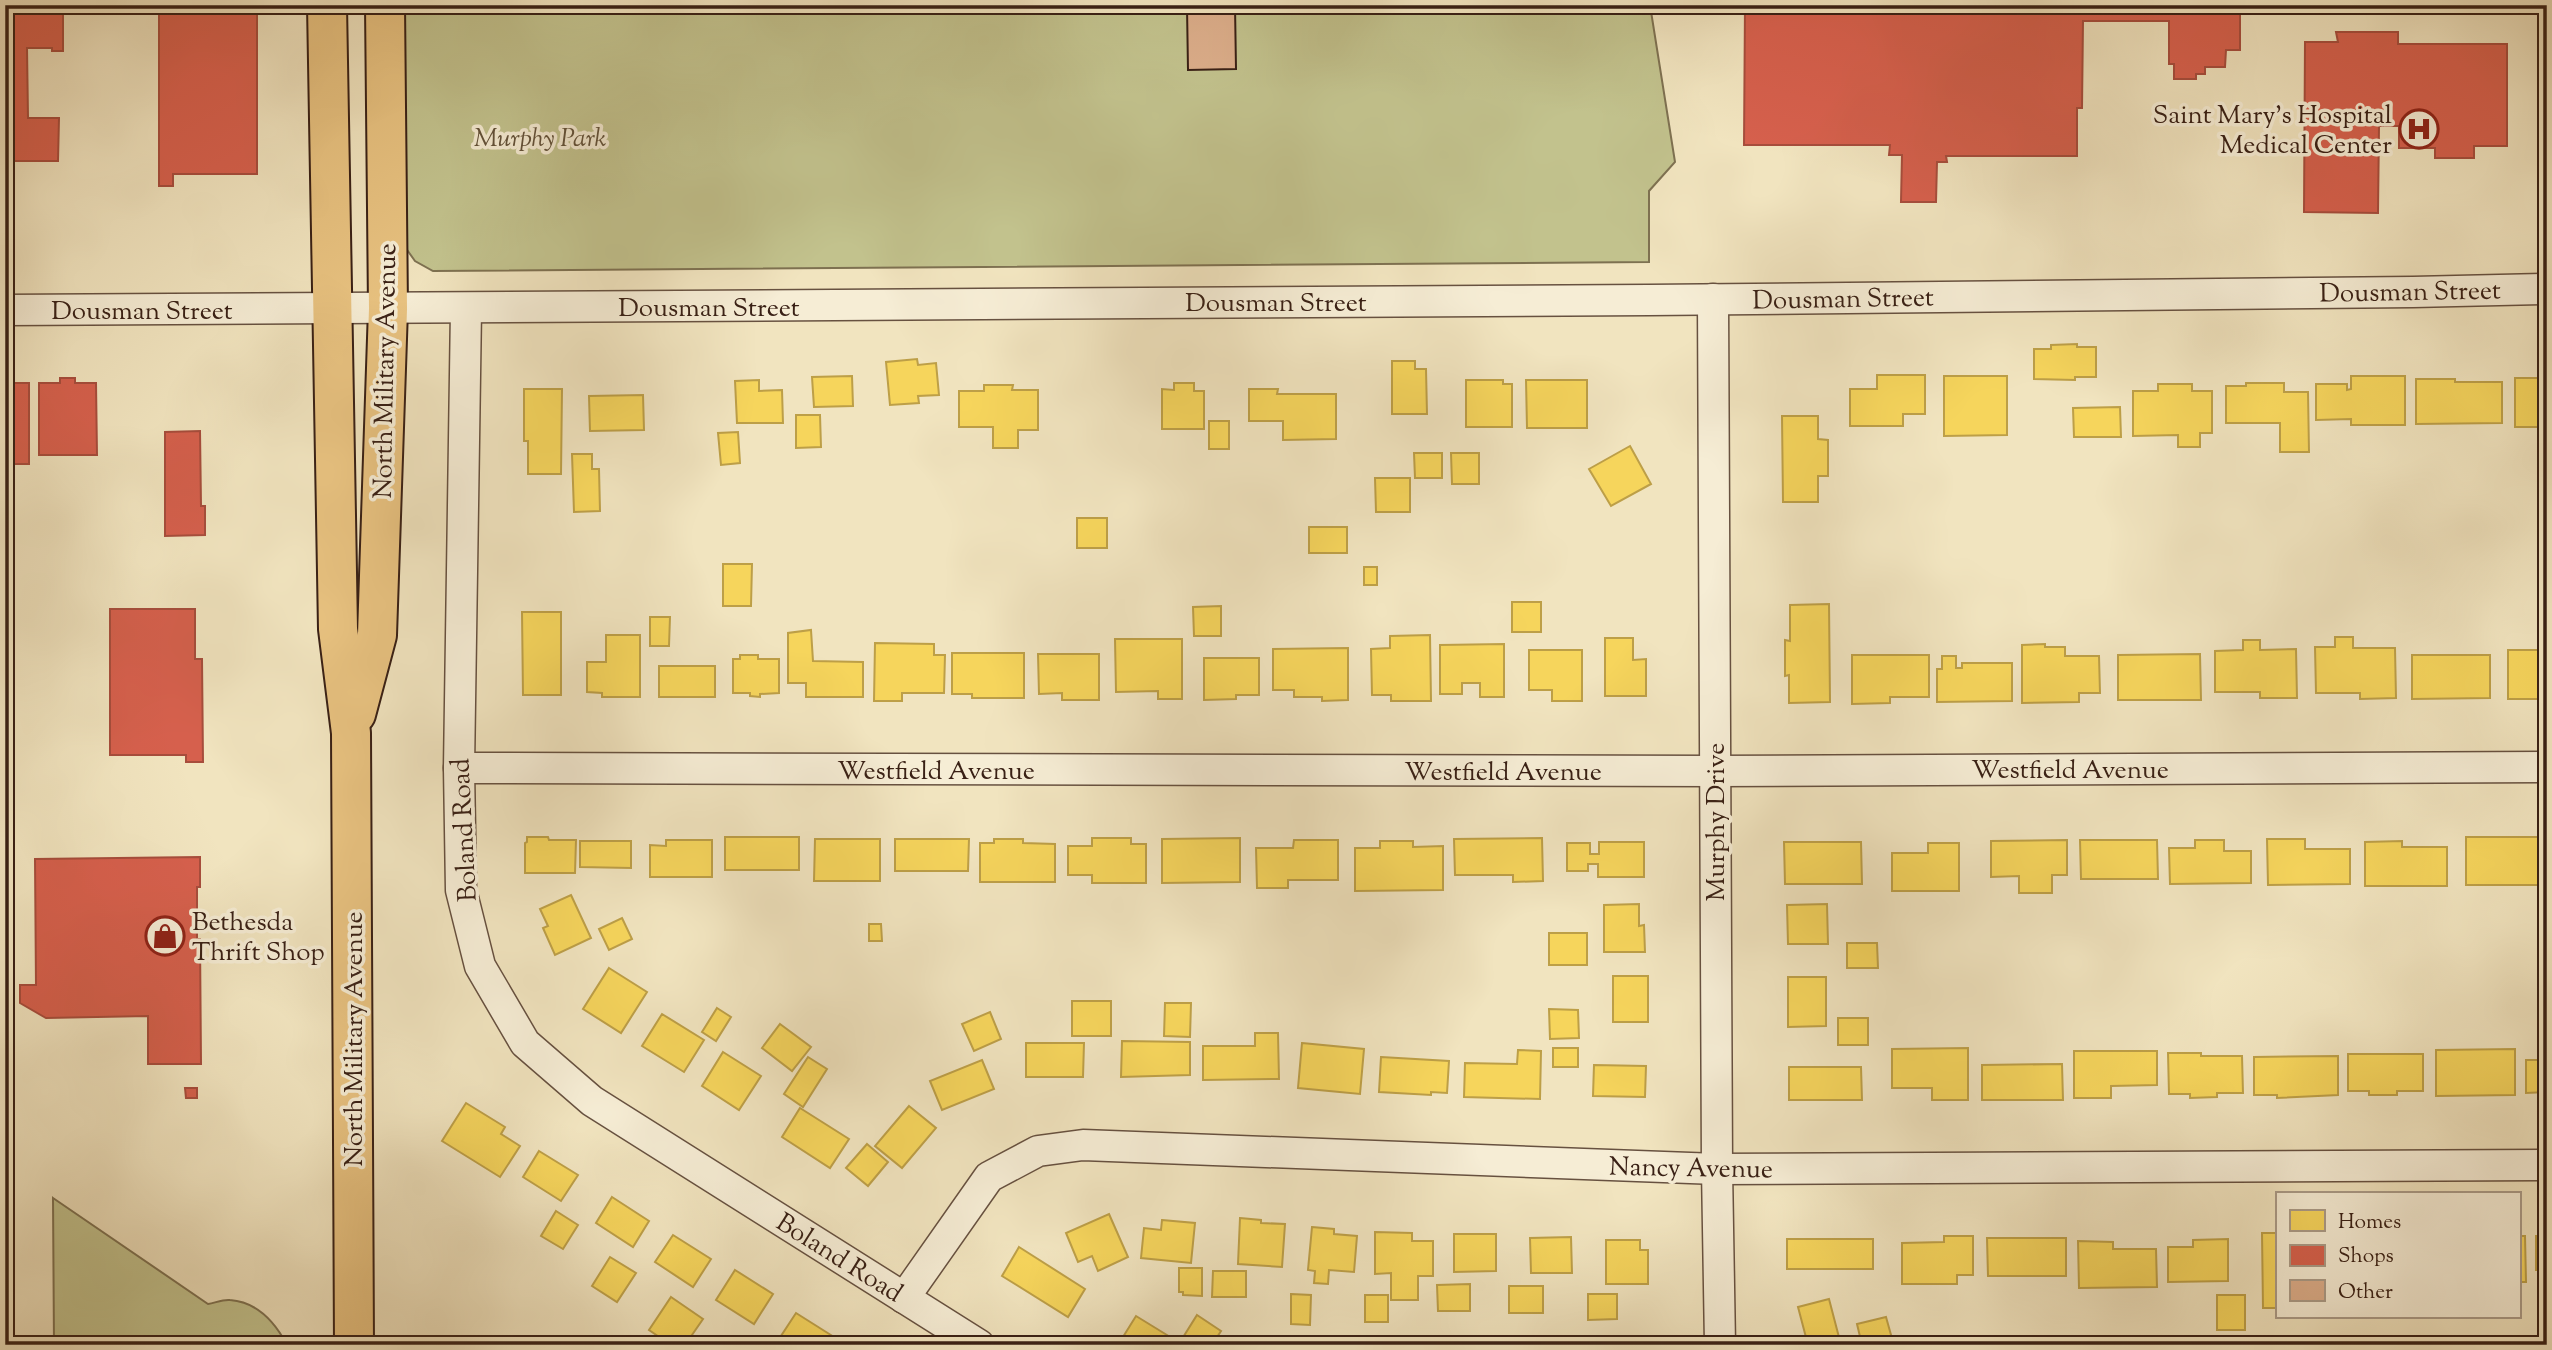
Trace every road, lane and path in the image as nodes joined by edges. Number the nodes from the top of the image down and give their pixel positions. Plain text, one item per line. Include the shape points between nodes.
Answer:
1 (327, 5) edge
2 (386, 5) edge
3 (2547, 289) edge
4 (1713, 299) junction
5 (332, 309) junction
6 (388, 309) junction
7 (466, 309) junction
8 (5, 310) edge
9 (351, 733) junction
10 (2547, 767) edge
11 (459, 768) junction
12 (1714, 771) junction
13 (2547, 1165) edge
14 (1717, 1169) junction
15 (904, 1298) junction
16 (354, 1345) edge
17 (979, 1345) edge
18 (1720, 1345) edge

1 - 5 main road, North Military Avenue
2 - 6 main road, North Military Avenue
3 - 4 street, Dousman Street
4 - 7 street, Dousman Street
4 - 12 street, Murphy Drive
5 - 6 street, Dousman Street
5 - 8 street, Dousman Street
5 - 9 main road, North Military Avenue via 338,629
6 - 7 street, Dousman Street
6 - 9 main road, North Military Avenue via 376,635
7 - 11 street, Boland Road
9 - 16 main road, North Military Avenue
10 - 12 street, Westfield Avenue
11 - 12 street, Westfield Avenue
11 - 15 street, Boland Road via 461,890 480,967 525,1042 592,1101
12 - 14 street, Murphy Drive
13 - 14 street, Nancy Avenue
14 - 15 street, Nancy Avenue via 1083,1145 1038,1151 989,1177
14 - 18 street, Murphy Drive
15 - 17 street, Boland Road

